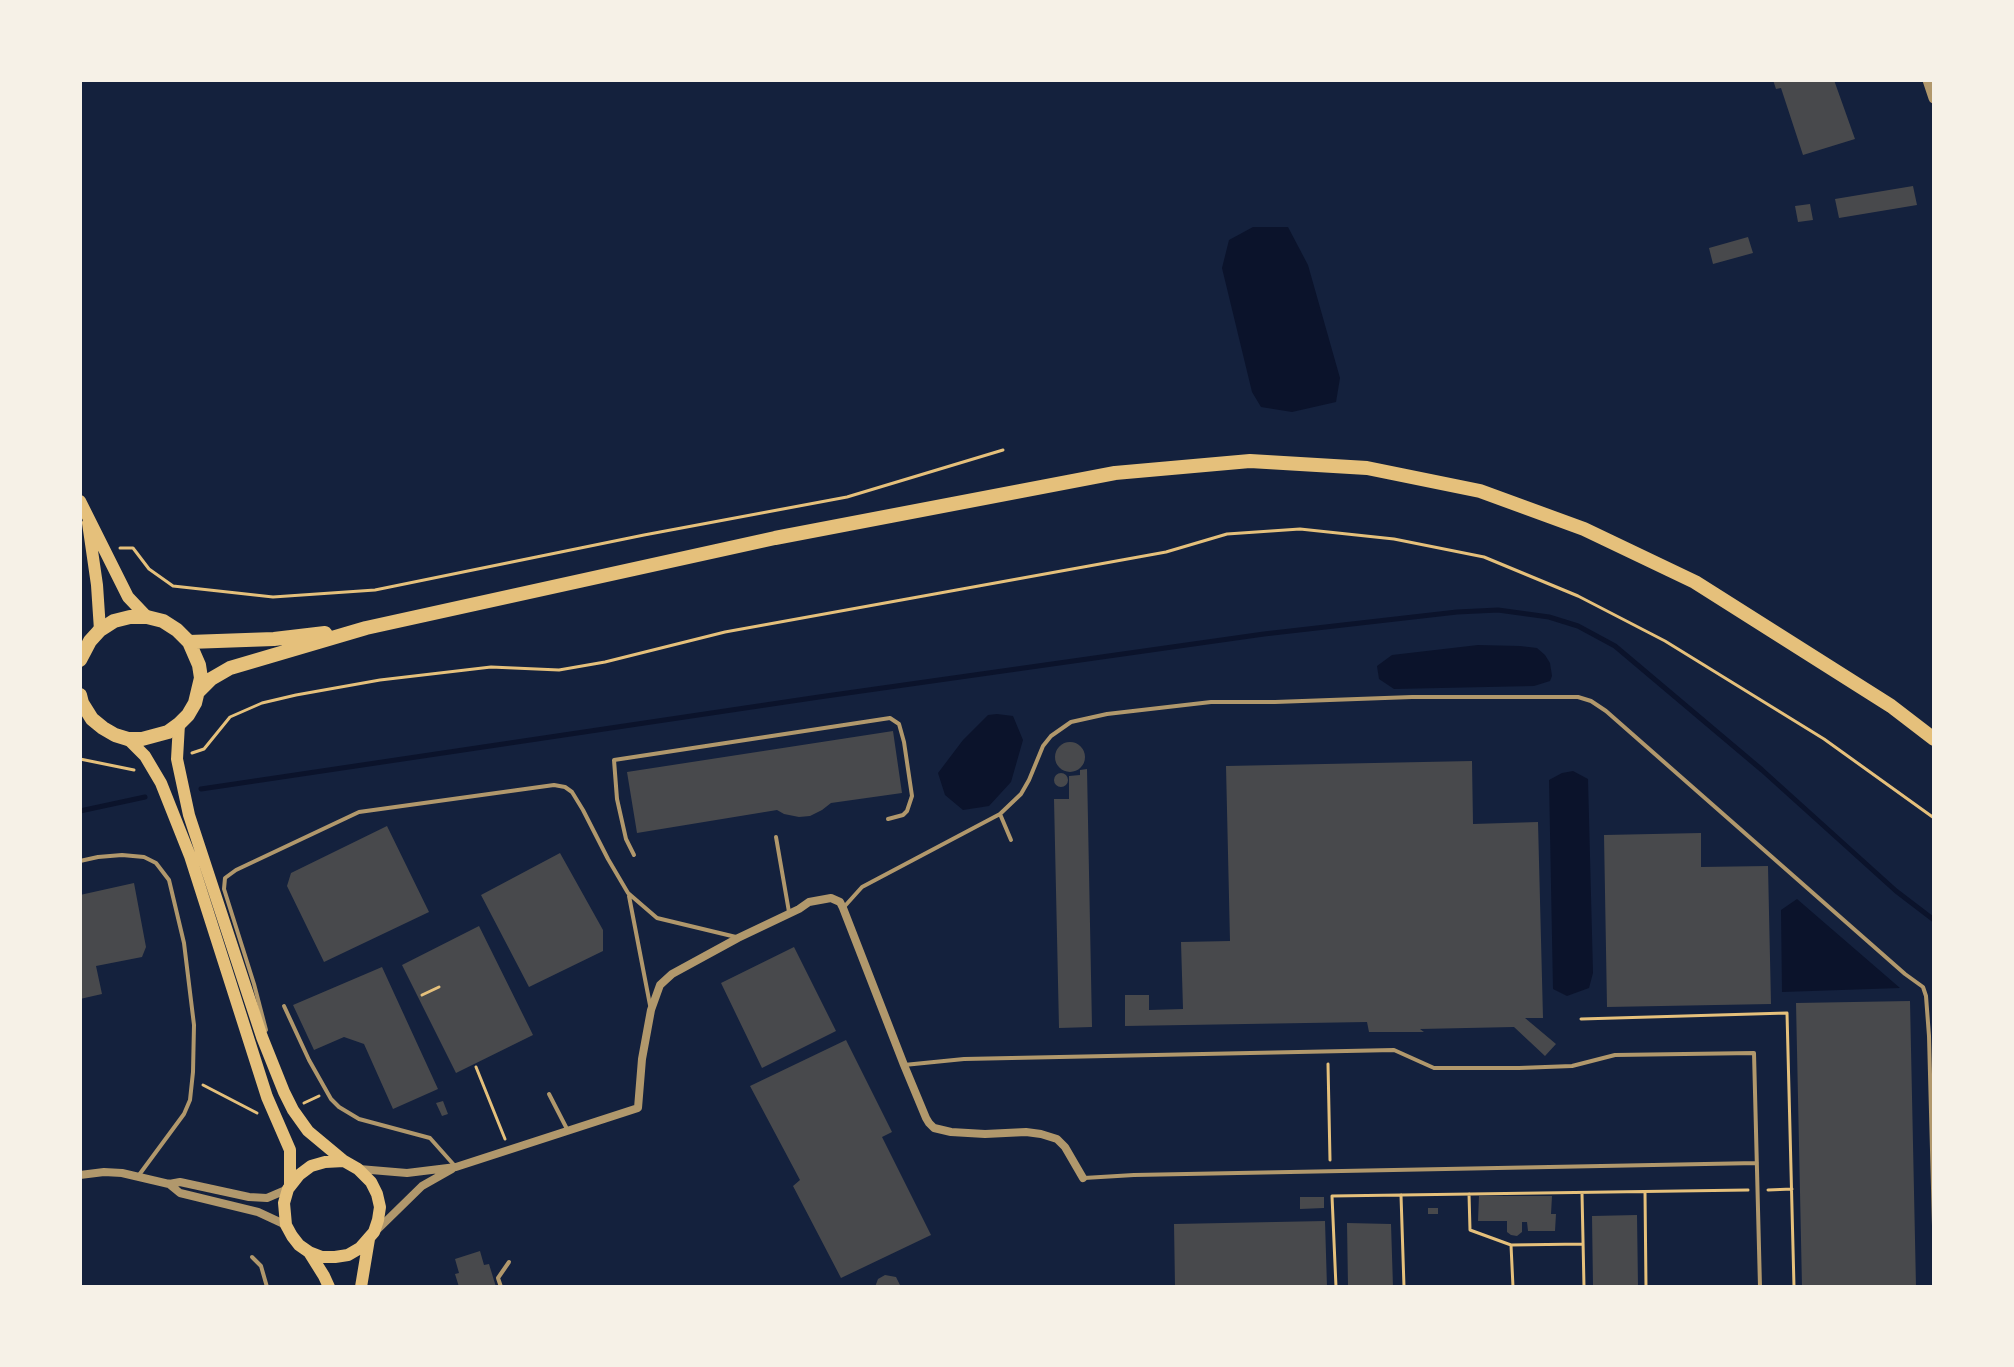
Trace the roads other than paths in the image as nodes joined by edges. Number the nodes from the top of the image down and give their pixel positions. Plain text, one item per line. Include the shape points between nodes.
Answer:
1 (1928, 80) edge
2 (1934, 98) edge
3 (83, 506) edge
4 (147, 617) junction
5 (366, 628) junction
6 (100, 630) junction
7 (189, 642) junction
8 (80, 660) edge
9 (199, 691) junction
10 (80, 695) edge
11 (1891, 706) junction
12 (86, 718) edge
13 (179, 724) junction
14 (1934, 729) edge
15 (128, 739) junction
16 (1934, 739) edge
17 (1000, 814) junction
18 (888, 819) dead end
19 (776, 837) dead end
20 (1011, 840) dead end
21 (634, 855) dead end
22 (80, 861) edge
23 (628, 893) junction
24 (843, 908) junction
25 (789, 914) junction
26 (738, 938) junction
27 (284, 1006) dead end
28 (651, 1010) junction
29 (904, 1065) junction
30 (274, 1067) junction
31 (549, 1094) dead end
32 (568, 1131) junction
33 (344, 1161) junction
34 (1757, 1163) junction
35 (456, 1167) junction
36 (358, 1169) junction
37 (80, 1175) edge
38 (138, 1177) junction
39 (1083, 1178) joint
40 (169, 1184) junction
41 (289, 1188) junction
42 (286, 1225) junction
43 (1934, 1226) edge
44 (372, 1236) junction
45 (309, 1252) junction
46 (252, 1257) dead end
47 (509, 1262) dead end
48 (267, 1287) edge
49 (329, 1287) edge
50 (361, 1287) edge
51 (501, 1287) edge
52 (1760, 1287) edge

1 - 2 street
3 - 4 main road via 128,597
3 - 6 main road
4 - 6 main road via 114,621
4 - 7 main road via 170,625
5 - 7 main road
5 - 9 main road via 230,668
5 - 11 main road via 775,538 1115,473 1250,461 1367,468 1480,491 1584,529 1695,582
6 - 8 main road
7 - 9 main road via 199,665
9 - 13 main road
10 - 12 main road
11 - 14 main road
11 - 16 main road
12 - 15 main road
13 - 15 main road via 155,737
13 - 30 main road via 177,759 189,815
15 - 41 main road via 161,783 190,856 267,1097 290,1150
17 - 20 lane
17 - 24 lane via 862,887
17 - 43 lane via 1021,794 1051,736 1071,722 1107,714 1211,702 1412,697 1591,701 1923,987
18 - 21 lane via 903,815 912,796 902,733 890,718 614,760 617,799
19 - 25 lane
22 - 38 lane via 122,855 156,863 169,880 184,943 194,1025 190,1100
23 - 26 lane via 657,918
23 - 28 lane
23 - 30 lane via 572,792 554,785 359,812 236,870 225,878 224,889
24 - 25 street via 824,898
24 - 29 street
25 - 26 street
26 - 28 street via 672,974 660,985
27 - 35 lane via 339,1107 359,1119 430,1138
28 - 32 street via 638,1108
29 - 34 lane via 964,1059 1394,1050 1434,1068 1450,1069 1572,1066 1615,1055 1754,1053
29 - 39 street via 934,1128 1026,1132 1057,1139
30 - 33 main road via 308,1131
31 - 32 lane
32 - 35 street
33 - 36 main road
33 - 41 main road via 311,1166
34 - 39 lane
34 - 52 lane
35 - 36 street via 407,1173
35 - 44 street via 422,1186
36 - 44 main road via 371,1182 380,1207
37 - 38 street
38 - 40 street
40 - 41 street via 267,1198
40 - 42 street via 180,1193 258,1212
41 - 42 main road
42 - 45 main road
44 - 45 main road via 348,1255
44 - 50 main road
45 - 49 main road
46 - 48 lane via 261,1266
47 - 51 lane via 498,1278

